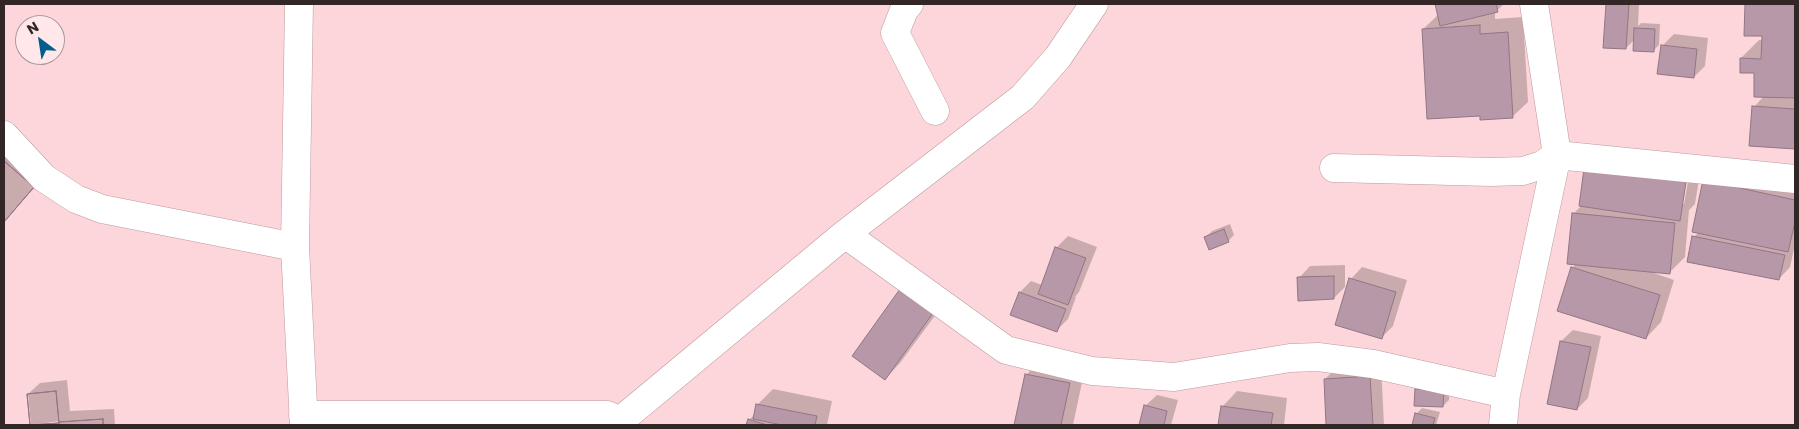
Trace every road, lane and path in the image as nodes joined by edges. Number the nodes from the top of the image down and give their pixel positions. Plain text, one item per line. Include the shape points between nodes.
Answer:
1 (299, 4) edge
2 (908, 4) edge
3 (1094, 4) edge
4 (1534, 4) edge
5 (935, 111) dead end
6 (4, 136) edge
7 (1557, 155) junction
8 (1334, 168) dead end
9 (1795, 179) edge
10 (845, 234) junction
11 (295, 248) junction
12 (1506, 394) junction
13 (303, 420) edge
14 (621, 423) edge
15 (1503, 425) edge

1 - 11 street
2 - 5 street via 895,33
3 - 10 street via 1058,57 1022,96
4 - 7 street
6 - 11 street via 44,178 93,206
7 - 8 street via 1542,165 1523,171
7 - 9 street
7 - 12 street
10 - 12 street via 1006,350 1092,371 1174,377 1290,358 1318,357 1373,364
10 - 14 street
11 - 13 street
12 - 15 street
13 - 14 street via 607,415

